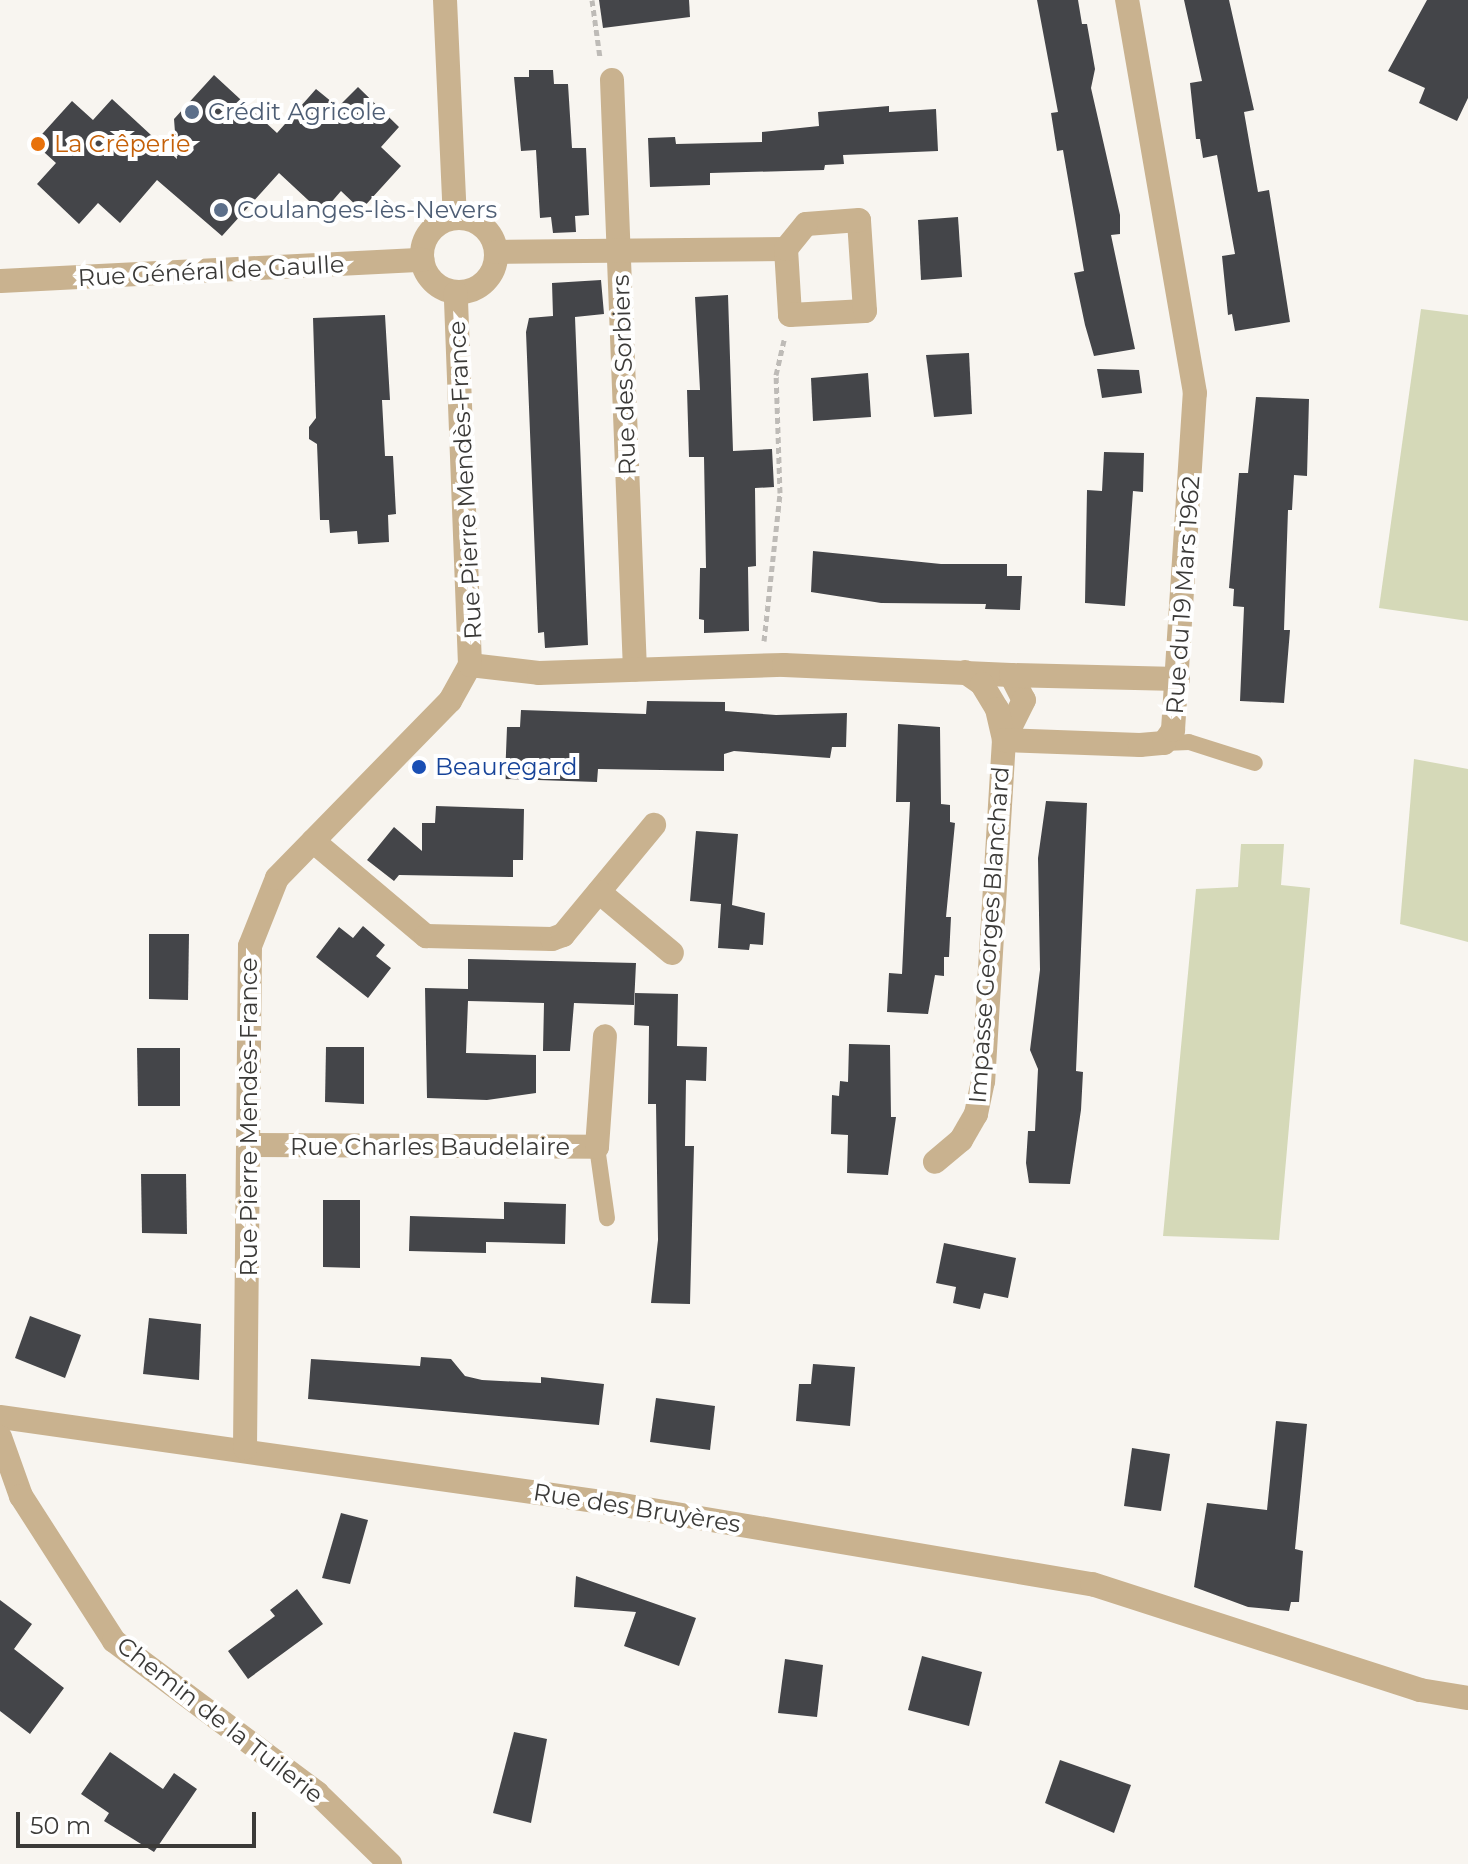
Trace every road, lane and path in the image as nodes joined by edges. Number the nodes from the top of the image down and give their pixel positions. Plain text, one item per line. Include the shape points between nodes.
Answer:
1 (445, 0) edge
2 (592, 0) edge
3 (1127, 0) edge
4 (612, 80) joint
5 (455, 218) junction
6 (786, 249) junction
7 (619, 251) junction
8 (496, 252) junction
9 (422, 260) junction
10 (1, 281) edge
11 (456, 293) junction
12 (790, 315) junction
13 (470, 665) junction
14 (761, 665) junction
15 (635, 670) junction
16 (965, 672) junction
17 (1011, 675) junction
18 (1178, 679) junction
19 (1004, 740) junction
20 (1164, 743) junction
21 (1255, 763) dead end
22 (654, 825) dead end
23 (313, 841) junction
24 (599, 892) junction
25 (672, 953) dead end
26 (605, 1036) dead end
27 (248, 1145) junction
28 (597, 1147) junction
29 (935, 1162) dead end
30 (607, 1218) dead end
31 (0, 1417) edge
32 (0, 1437) edge
33 (245, 1448) junction
34 (1468, 1698) edge
35 (390, 1864) edge

1 - 5 street
2 - 4 path via 601,69
3 - 18 street, Rue du 19 Mars 1962 via 1195,393
4 - 7 street, Rue des Sorbiers
5 - 8 street via 487,230
5 - 9 street via 434,227
6 - 7 street
6 - 12 street
6 - 12 street via 806,224 859,220 865,311
7 - 8 street
7 - 15 street, Rue des Sorbiers
8 - 11 street via 490,277 470,292
9 - 10 street, Rue Général de Gaulle
9 - 11 street via 433,283
11 - 13 street, Rue Pierre Mendès-France
12 - 14 path via 776,375 780,493
13 - 15 street via 539,673
13 - 23 street, Rue Pierre Mendès-France via 450,701
14 - 15 street
14 - 16 street
16 - 17 street
16 - 19 street via 982,684 997,709
17 - 18 street
17 - 19 street via 1024,700
18 - 20 street, Rue du 19 Mars 1962 via 1177,714
19 - 20 street, Rue du 19 Mars 1962
19 - 29 street, Impasse Georges Blanchard via 983,1081 976,1114 961,1140
20 - 21 lane via 1189,742
22 - 24 street
23 - 24 street via 426,936 552,939 563,935
23 - 27 street, Rue Pierre Mendès-France via 265,897 250,946
24 - 25 street
26 - 28 street, Rue Charles Baudelaire
27 - 28 street, Rue Charles Baudelaire
27 - 33 street, Rue Pierre Mendès-France
28 - 30 lane
31 - 33 street, Rue des Bruyères
32 - 35 street, Chemin de la Tuilerie via 21,1496 114,1641 317,1793
33 - 34 street, Rue des Bruyères via 1092,1584 1420,1690

